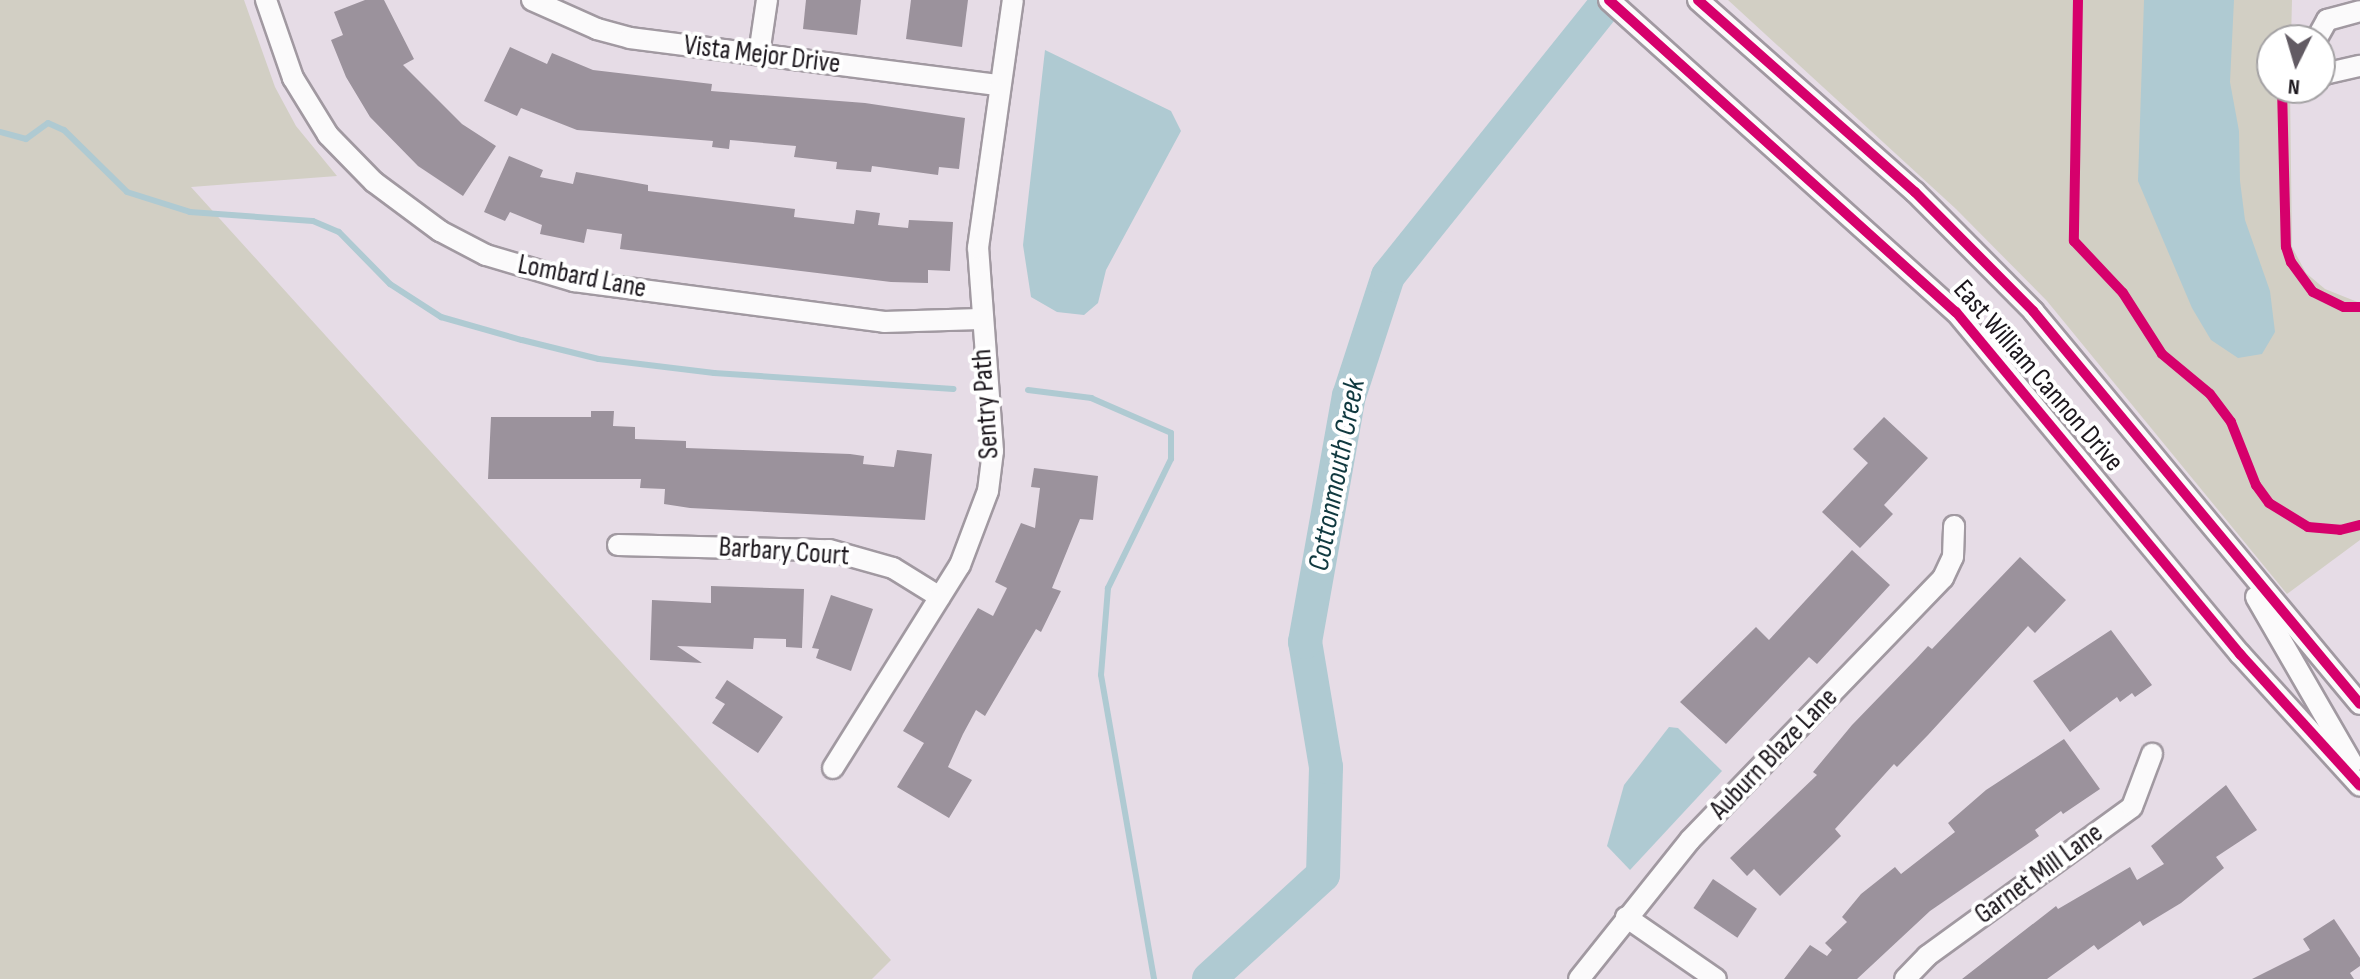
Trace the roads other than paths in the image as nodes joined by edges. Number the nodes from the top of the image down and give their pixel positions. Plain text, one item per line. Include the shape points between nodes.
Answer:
1 (266, 0) edge
2 (532, 0) edge
3 (767, 0) edge
4 (1013, 0) edge
5 (1609, 0) edge
6 (1698, 0) edge
7 (2360, 11) edge
8 (2325, 24) edge
9 (759, 54) junction
10 (2360, 66) edge
11 (2336, 71) edge
12 (999, 85) junction
13 (980, 319) junction
14 (2196, 507) junction
15 (1954, 526) dead end
16 (618, 545) dead end
17 (940, 597) junction
18 (2360, 704) edge
19 (2152, 754) dead end
20 (833, 768) dead end
21 (2360, 777) edge
22 (2360, 786) edge
23 (1626, 917) junction
24 (1579, 979) edge
25 (1716, 979) edge
26 (1905, 979) edge

1 - 13 street, Lombard Lane via 293,78 328,135 374,182 440,231 486,255 574,281 884,322
2 - 9 street, Vista Mejor Drive via 630,38
3 - 9 street
4 - 12 street, Sentry Path
5 - 22 street, East William Cannon Drive via 1956,312 2240,654
6 - 14 street, East William Cannon Drive via 1975,249
7 - 8 street
9 - 12 street, Vista Mejor Drive
10 - 11 street
12 - 13 street, Sentry Path via 980,229
13 - 17 street, Sentry Path via 993,451 988,491 975,536
14 - 18 street, East William Cannon Drive
14 - 21 street, East William Cannon Drive via 2255,594
15 - 23 street, Auburn Blaze Lane via 1953,557 1943,578 1690,840
16 - 17 street, Barbary Court via 829,550 893,568
17 - 20 street, Sentry Path
19 - 26 street, Garnet Mill Lane via 2132,807 1927,956
23 - 24 street, Auburn Blaze Lane
23 - 25 street

